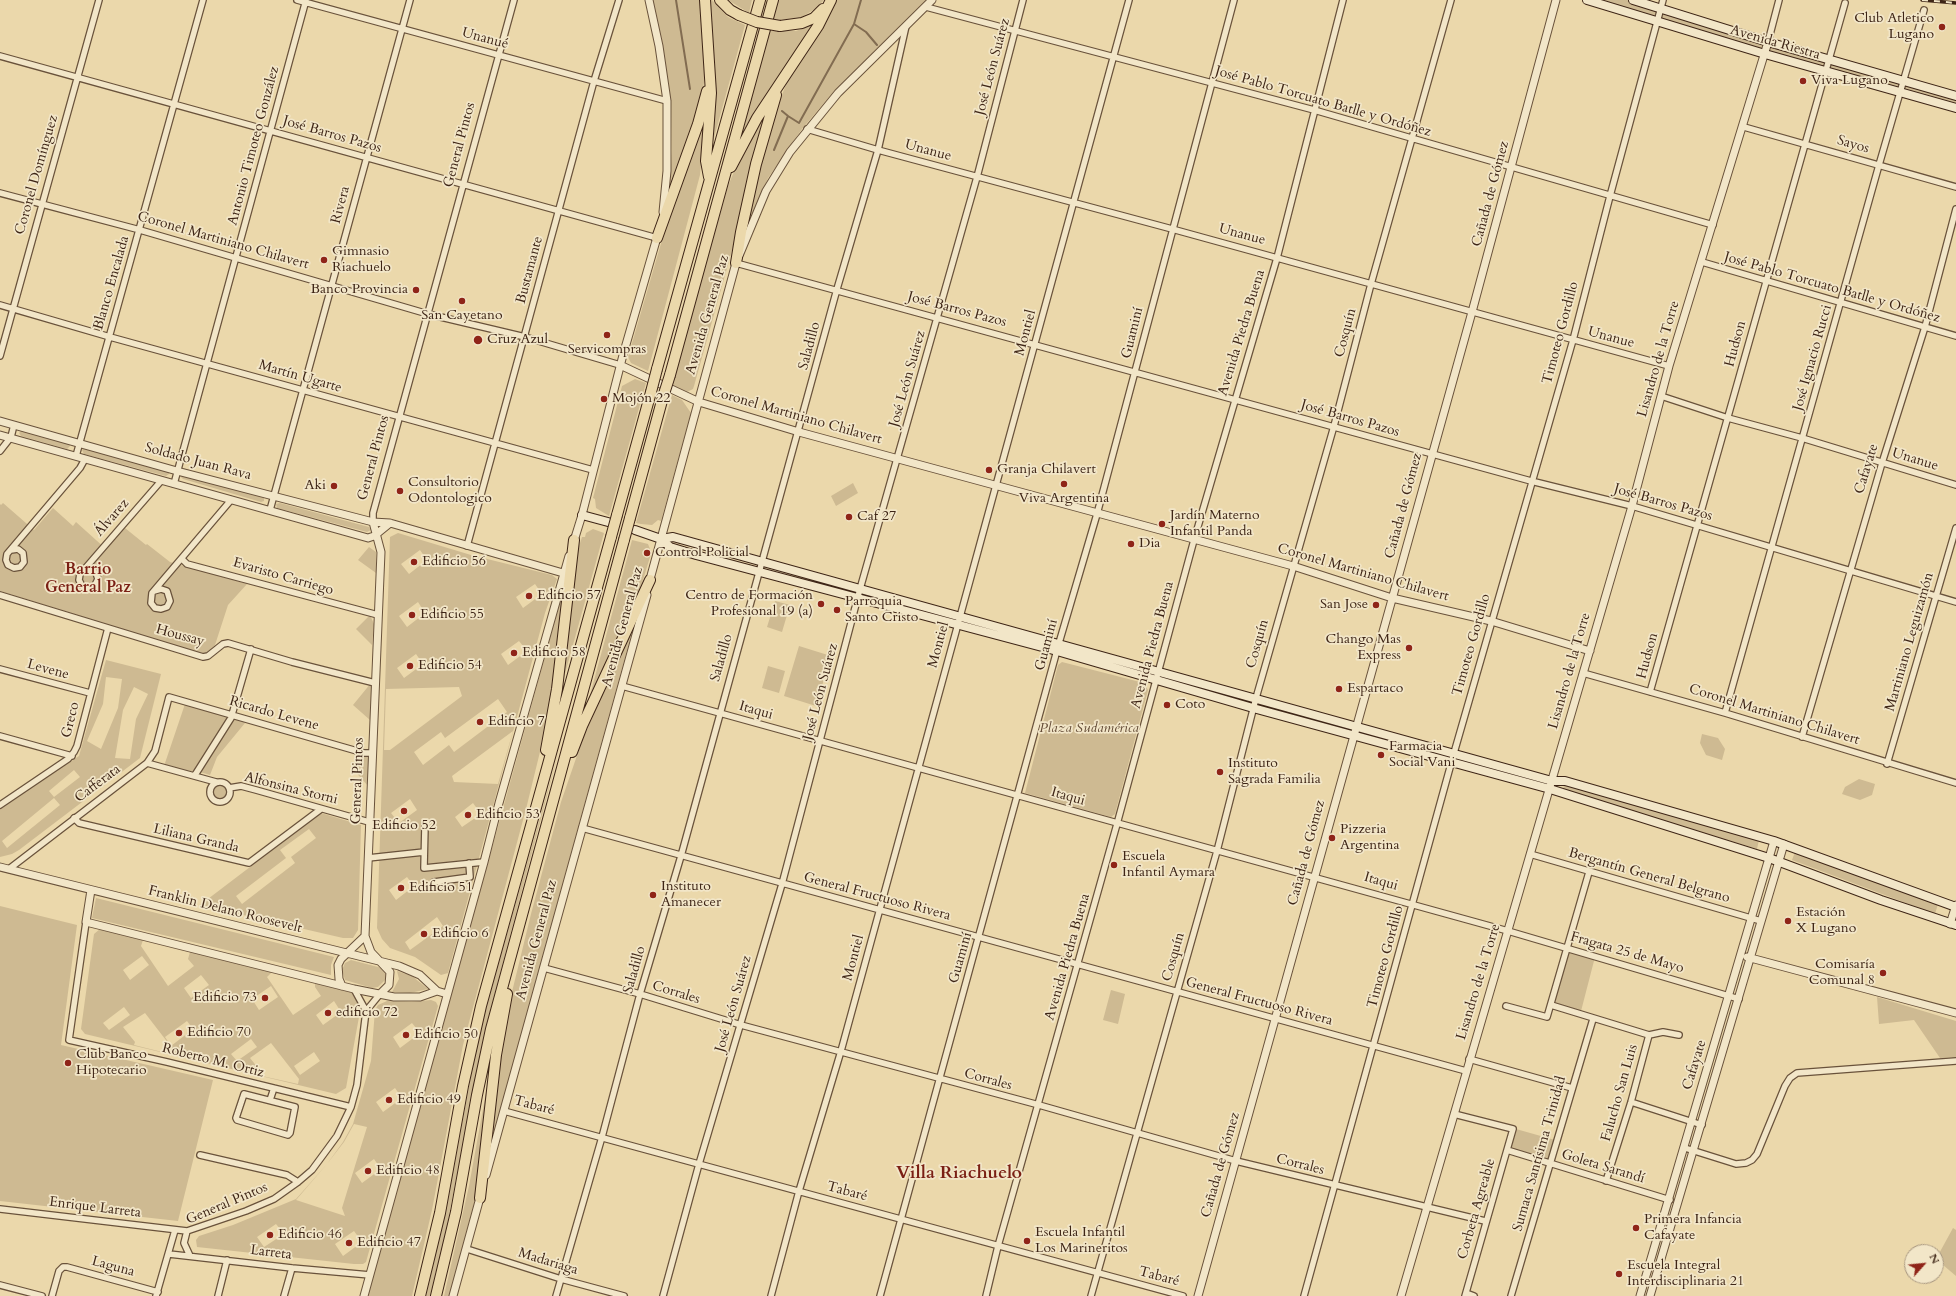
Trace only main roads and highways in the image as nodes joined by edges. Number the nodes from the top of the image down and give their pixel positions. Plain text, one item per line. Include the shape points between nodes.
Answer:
1 (705, 0) edge
2 (720, 0) edge
3 (760, 0) edge
4 (773, 0) edge
5 (1588, 0) edge
6 (1633, 0) edge
7 (830, 1) edge
8 (1662, 4) edge
9 (710, 68) junction
10 (781, 82) junction
11 (1956, 96) edge
12 (1956, 108) edge
13 (709, 182) junction
14 (722, 185) junction
15 (657, 238) road end
16 (736, 263) road end
17 (582, 515) road end
18 (608, 522) dead end
19 (635, 530) dead end
20 (661, 539) junction
21 (574, 540) road end
22 (650, 580) road end
23 (958, 621) junction
24 (1058, 647) junction
25 (537, 804) junction
26 (550, 810) junction
27 (1956, 907) edge
28 (1953, 925) edge
29 (518, 932) junction
30 (480, 1198) road end
31 (420, 1296) edge
32 (436, 1296) edge

1 - 9 highway
2 - 7 highway, bridge via 739,15 757,22 780,26 802,23 814,18
3 - 13 highway
4 - 14 highway, Avenida General Paz
5 - 12 main road, Avenida Riestra via 1764,54
6 - 8 main road, Avenida Riestra
7 - 10 highway via 818,26
8 - 11 main road, Avenida Riestra via 1768,42
9 - 13 highway via 711,113 706,161
9 - 15 highway via 706,98 698,124
10 - 14 highway via 757,118
10 - 16 highway via 756,164
13 - 25 highway, bridge
14 - 26 highway, Avenida General Paz, bridge
17 - 18 main road
19 - 20 main road
20 - 23 main road via 673,537 762,561
20 - 23 main road via 670,547 858,598
21 - 25 highway via 557,689
22 - 26 highway via 582,726
23 - 24 main road
24 - 27 main road via 1159,671 1552,781 1565,781 1774,841
24 - 28 main road via 1156,680 1253,708 1550,789 1779,861
25 - 31 highway via 474,1036 440,1213
26 - 29 highway, Avenida General Paz
29 - 30 highway via 496,1055
29 - 32 highway, Avenida General Paz via 484,1059 456,1212

